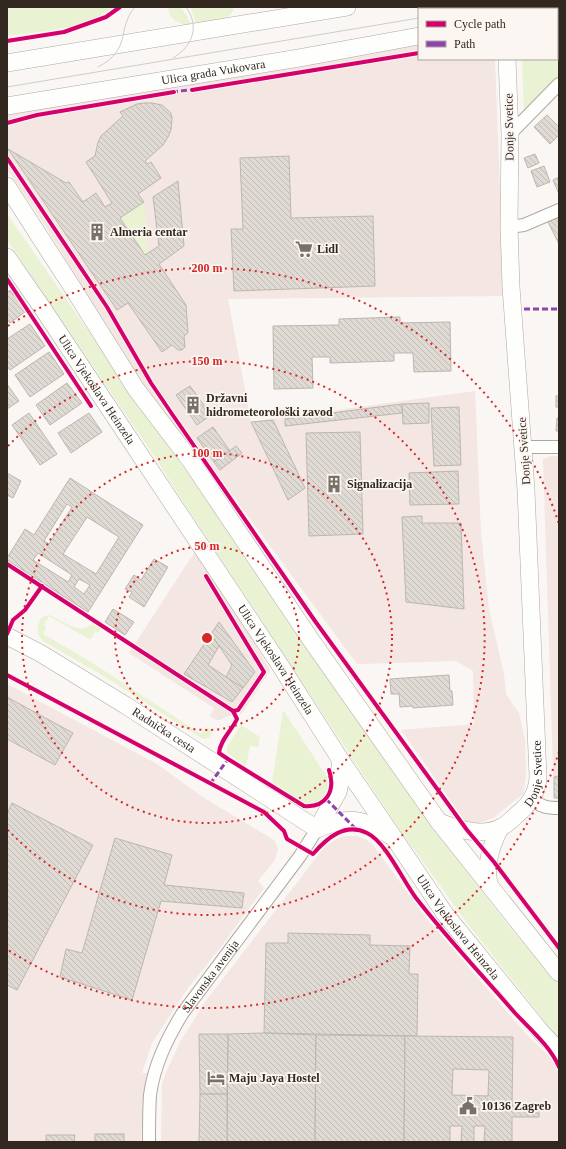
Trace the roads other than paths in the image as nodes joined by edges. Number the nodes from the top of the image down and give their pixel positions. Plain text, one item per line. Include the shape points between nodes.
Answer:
1 (347, 7) edge
2 (418, 36) edge
3 (507, 60) edge
4 (7, 64) edge
5 (559, 84) edge
6 (7, 106) edge
7 (510, 134) junction
8 (7, 186) edge
9 (559, 210) edge
10 (510, 227) junction
11 (7, 258) edge
12 (524, 447) junction
13 (559, 447) edge
14 (7, 636) edge
15 (340, 759) junction
16 (532, 799) junction
17 (559, 808) edge
18 (439, 822) junction
19 (500, 828) junction
20 (317, 829) junction
21 (394, 838) junction
22 (489, 884) junction
23 (559, 973) edge
24 (559, 1052) edge
25 (149, 1142) edge

1 - 4 street
2 - 6 street, Ulica grada Vukovara
3 - 7 street, Donje Svetice
5 - 7 street
7 - 10 street, Donje Svetice
8 - 18 street via 136,389 190,460 311,640
9 - 10 street via 524,225
10 - 12 street, Donje Svetice via 512,291
11 - 15 street, Ulica Vjekoslava Heinzela via 278,662
12 - 13 street
12 - 16 street, Donje Svetice via 538,778
14 - 20 street, Radnička cesta via 40,653 124,705
15 - 20 street via 341,778 338,792
15 - 21 street, Ulica Vjekoslava Heinzela
16 - 17 street via 542,807
16 - 19 street, Donje Svetice
18 - 19 street via 479,832
18 - 22 street
19 - 22 street via 489,857
20 - 21 street via 333,822 358,820 376,826
20 - 25 street, Slavonska avenija via 300,856 182,1014 167,1039 152,1084
21 - 24 street, Ulica Vjekoslava Heinzela via 445,914
22 - 23 street

